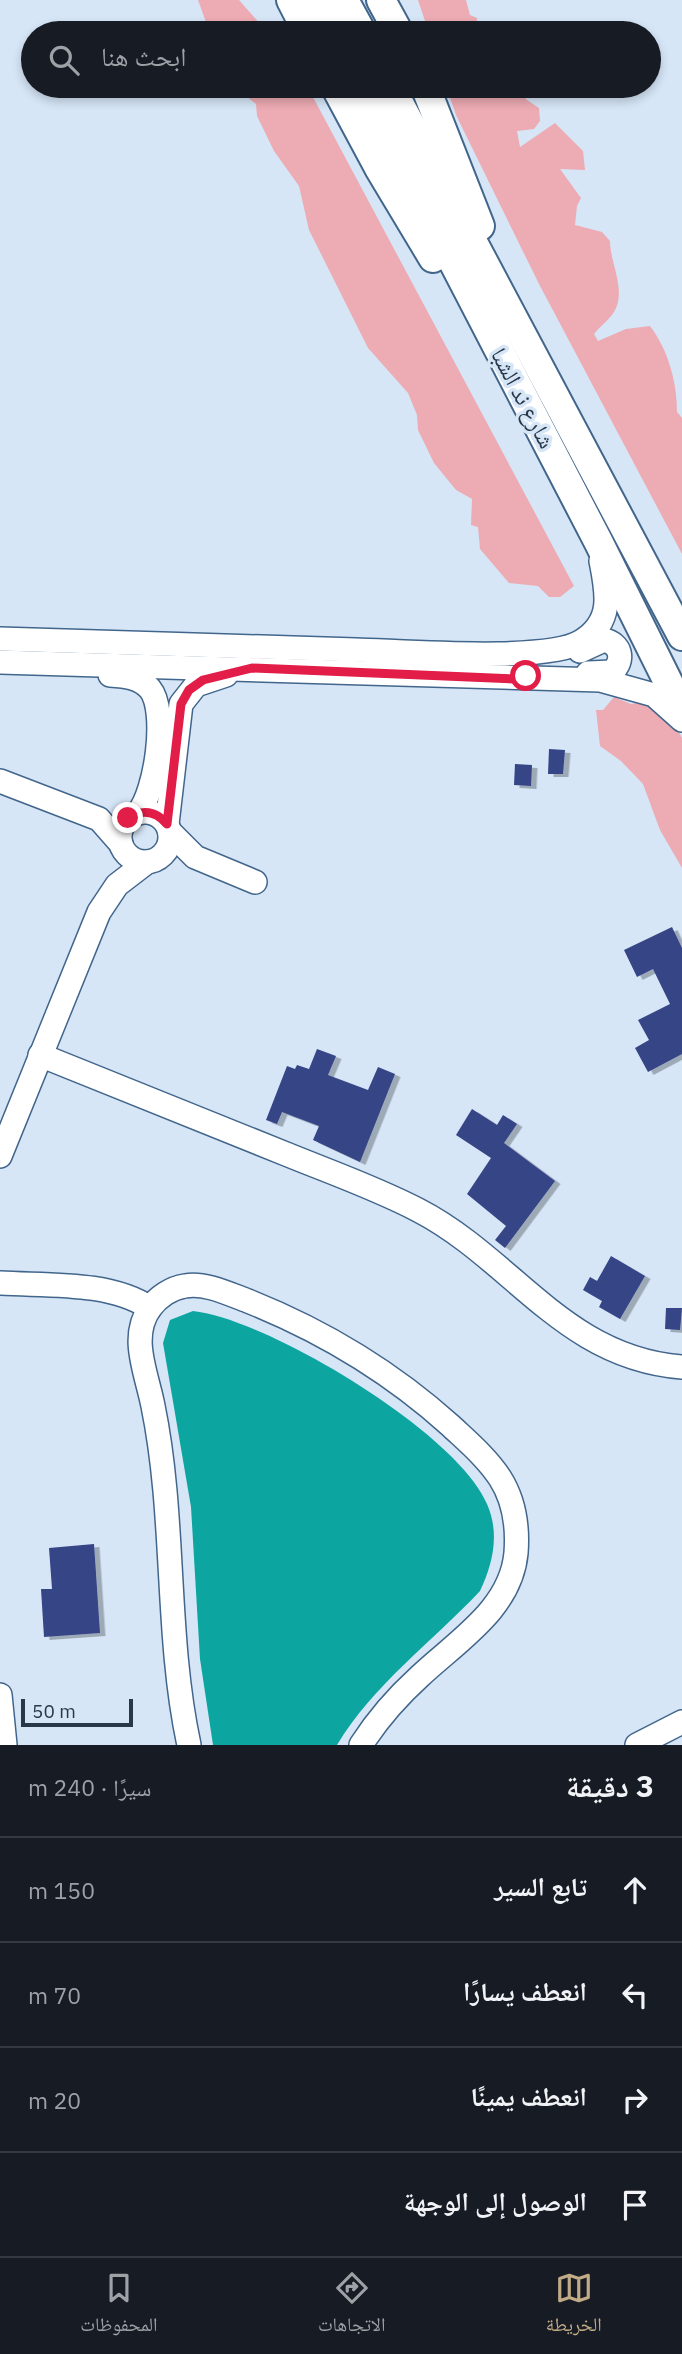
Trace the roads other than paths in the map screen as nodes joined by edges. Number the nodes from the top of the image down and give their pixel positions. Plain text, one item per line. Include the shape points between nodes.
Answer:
1 (278, 0) edge
2 (291, 0) edge
3 (381, 0) edge
4 (327, 3) edge
5 (293, 21) edge
6 (302, 21) edge
7 (331, 21) edge
8 (348, 21) edge
9 (392, 21) edge
10 (341, 98) edge
11 (368, 98) edge
12 (396, 98) edge
13 (430, 98) edge
14 (503, 302) junction
15 (491, 336) junction
16 (598, 541) junction
17 (682, 636) edge
18 (0, 639) edge
19 (516, 652) junction
20 (0, 662) edge
21 (29, 663) junction
22 (252, 668) junction
23 (515, 679) junction
24 (682, 710) edge
25 (682, 720) edge
26 (0, 781) edge
27 (136, 814) junction
28 (99, 819) junction
29 (168, 828) junction
30 (121, 846) junction
31 (195, 857) junction
32 (153, 861) junction
33 (255, 882) dead end
34 (117, 884) junction
35 (40, 1055) junction
36 (0, 1156) edge
37 (0, 1283) edge
38 (150, 1308) junction
39 (682, 1367) edge
40 (0, 1695) edge
41 (682, 1722) edge
42 (5, 1745) edge
43 (190, 1745) edge
44 (361, 1745) edge
45 (637, 1745) edge

1 - 5 street
2 - 6 main road
3 - 9 main road
4 - 7 main road
4 - 8 main road
10 - 15 main road via 427,248
11 - 15 main road, شارع ند الشبا
12 - 14 main road, شارع ند الشبا
13 - 14 main road via 495,261
14 - 17 main road, شارع ند الشبا
15 - 16 main road, شارع ند الشبا
16 - 19 street via 608,602 597,628 573,647
16 - 24 main road, شارع ند الشبا
18 - 19 street
19 - 23 street via 561,657 604,640 614,644 621,659 606,674 550,673
20 - 21 street
21 - 22 street
21 - 27 street via 50,671 137,679 150,690 158,705 153,785
22 - 23 street
22 - 29 street via 203,680 184,696
23 - 25 street via 600,680 631,686 654,695
26 - 28 street
27 - 28 street
27 - 29 street via 157,815
27 - 30 street via 122,828
28 - 30 street
29 - 31 street
29 - 32 street via 170,844
30 - 32 street via 129,857
30 - 34 street
31 - 32 street
31 - 33 street
32 - 34 street
34 - 35 street via 83,947
35 - 36 street
35 - 39 street via 398,1199 454,1233 573,1329 635,1358
37 - 38 street via 112,1293
38 - 43 street via 139,1346 159,1444 178,1681
38 - 44 street via 174,1289 195,1285 260,1306 329,1338 380,1369 443,1418 479,1452 506,1489 516,1534 506,1588 485,1617 402,1694
40 - 42 street
41 - 45 street

